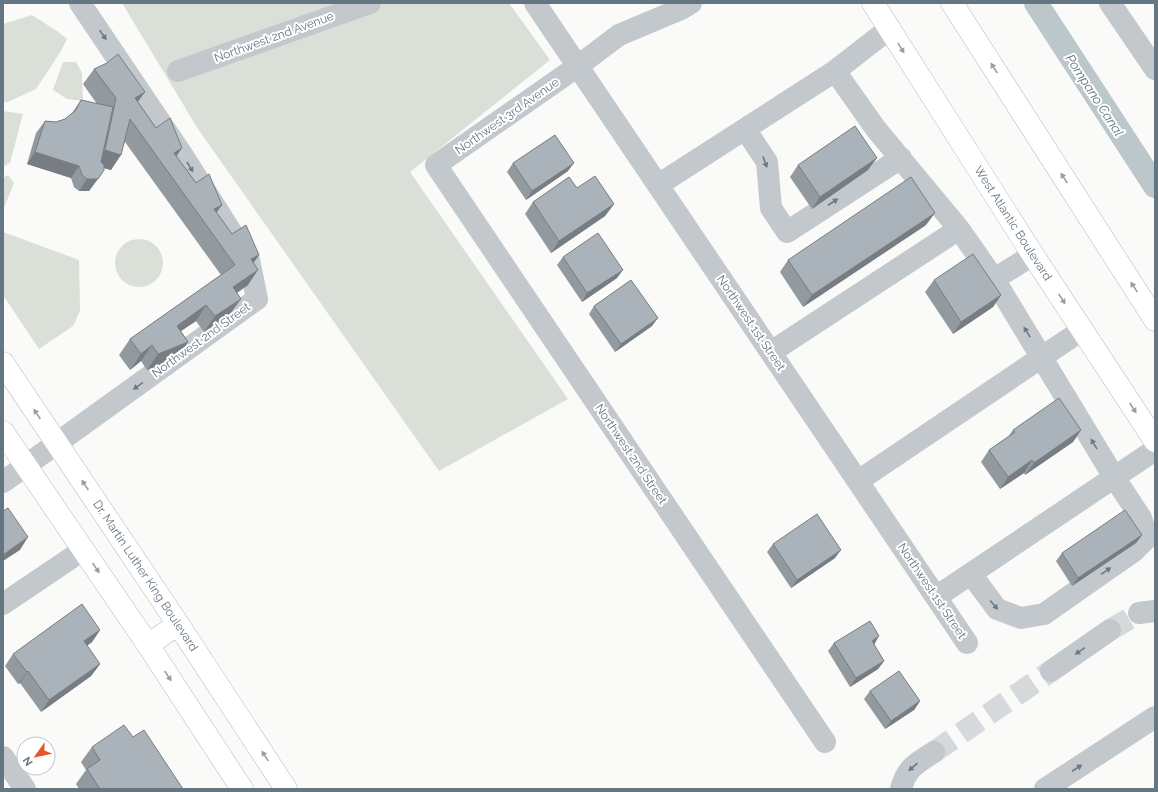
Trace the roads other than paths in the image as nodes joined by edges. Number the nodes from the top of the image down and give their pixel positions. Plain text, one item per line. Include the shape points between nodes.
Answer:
1 (80, 3) edge
2 (370, 3) edge
3 (535, 3) edge
4 (691, 3) edge
5 (873, 3) edge
6 (952, 3) edge
7 (1110, 3) edge
8 (889, 29) junction
9 (1151, 55) edge
10 (578, 66) junction
11 (178, 71) dead end
12 (835, 71) junction
13 (745, 129) junction
14 (901, 158) junction
15 (436, 165) joint
16 (658, 185) junction
17 (959, 229) junction
18 (1033, 255) junction
19 (994, 279) junction
20 (1155, 320) edge
21 (1082, 330) junction
22 (771, 352) junction
23 (1042, 357) junction
24 (3, 363) edge
25 (3, 432) edge
26 (1155, 441) edge
27 (58, 444) junction
28 (1155, 450) edge
29 (26, 466) junction
30 (1114, 477) junction
31 (858, 481) junction
32 (3, 482) edge
33 (83, 550) junction
34 (971, 574) junction
35 (936, 597) junction
36 (3, 604) edge
37 (178, 624) junction
38 (1110, 630) tunnel mouth
39 (967, 643) dead end
40 (148, 645) junction
41 (1051, 671) tunnel mouth
42 (1155, 717) edge
43 (825, 742) dead end
44 (934, 752) tunnel mouth
45 (3, 757) edge
46 (25, 789) edge
47 (242, 789) edge
48 (286, 789) edge
49 (900, 789) edge
50 (1045, 789) edge

1 -> 27 street, Northwest 2nd Street via 249,260 258,299
2 - 11 street, Northwest 2nd Avenue
3 - 10 street, Northwest 1st Street
4 - 10 street, Northwest 3rd Avenue via 619,35
5 - 8 main road, West Atlantic Boulevard
20 -> 6 main road
7 - 9 street
8 - 12 street
8 -> 18 main road, West Atlantic Boulevard
10 - 15 street, Northwest 3rd Avenue
10 - 16 street, Northwest 1st Street
12 - 13 street
12 - 14 street via 876,129
13 -> 14 street via 766,162 771,208 788,232
13 - 16 street
14 - 17 street
15 - 43 street, Northwest 2nd Street
16 - 22 street, Northwest 1st Street
17 - 19 street
17 - 22 street
18 - 19 street
18 -> 21 main road, West Atlantic Boulevard
23 -> 19 street
21 - 23 street
21 -> 26 main road, West Atlantic Boulevard
22 - 31 street, Northwest 1st Street
30 -> 23 street
23 - 31 street
27 -> 24 main road, Dr. Martin Luther King Boulevard
25 - 29 main road
27 - 29 street
37 -> 27 main road, Dr. Martin Luther King Boulevard
28 - 30 street
29 - 32 street
29 - 33 main road
30 - 34 street
34 -> 30 street via 996,609 1021,618 1044,614 1134,551 1147,538 1141,518
31 - 35 street, Northwest 1st Street
33 - 36 street
33 -> 40 main road
34 - 35 street
35 - 39 street, Northwest 1st Street
37 - 40 main road
48 -> 37 main road, Dr. Martin Luther King Boulevard
38 -> 41 street
40 -> 47 main road
50 -> 42 street
44 -> 49 street via 911,768 904,777
45 - 46 street

